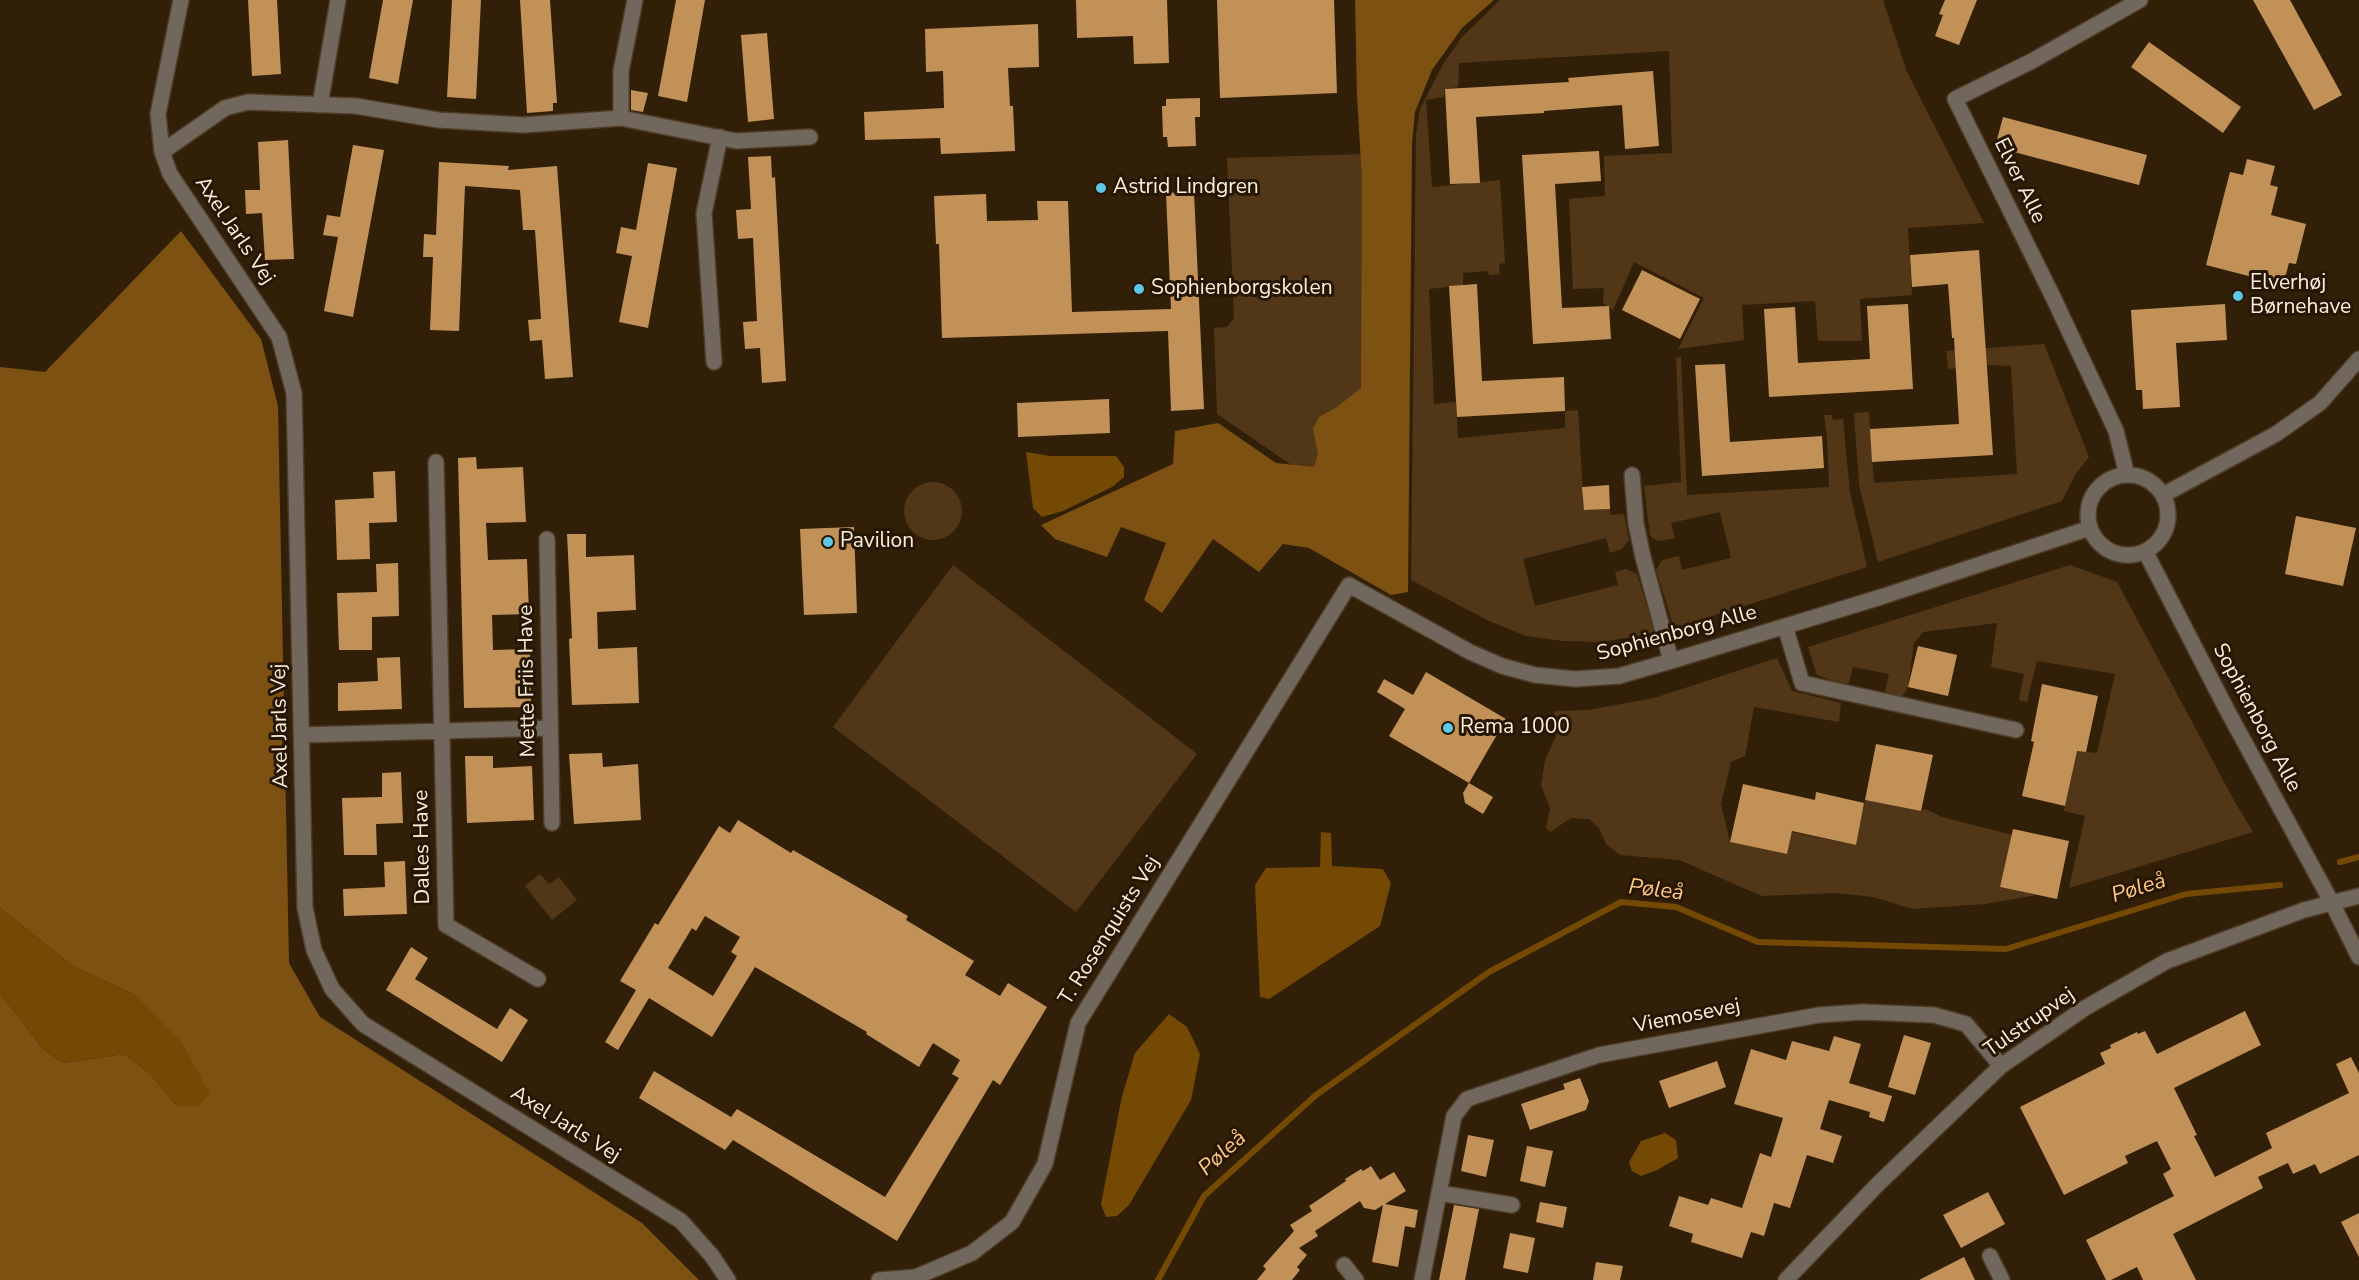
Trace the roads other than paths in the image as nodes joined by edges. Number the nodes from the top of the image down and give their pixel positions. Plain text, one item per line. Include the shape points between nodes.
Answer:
1 (181, 0) edge
2 (338, 0) edge
3 (635, 0) edge
4 (2140, 0) edge
5 (320, 105) junction
6 (621, 118) junction
7 (720, 137) junction
8 (810, 137) dead end
9 (162, 152) junction
10 (2359, 359) edge
11 (714, 362) dead end
12 (436, 462) dead end
13 (1632, 475) dead end
14 (2127, 475) junction
15 (2163, 495) junction
16 (2090, 528) junction
17 (547, 539) dead end
18 (2145, 551) junction
19 (1349, 585) joint
20 (1785, 626) junction
21 (1671, 661) junction
22 (550, 728) junction
23 (2016, 730) dead end
24 (441, 733) junction
25 (302, 735) junction
26 (552, 823) dead end
27 (2359, 896) edge
28 (2332, 903) junction
29 (2359, 957) edge
30 (538, 979) dead end
31 (2001, 1066) junction
32 (1439, 1194) junction
33 (1512, 1205) dead end
34 (1990, 1256) dead end
35 (1344, 1264) dead end
36 (728, 1280) edge
37 (879, 1280) edge
38 (1356, 1280) edge
39 (1422, 1280) edge
40 (1786, 1280) edge
41 (2002, 1280) edge

1 - 9 street, Axel Jarls Vej via 158,114
2 - 5 street
3 - 6 street via 621,71
4 - 14 street, Elver Alle via 1955,99 2116,431
5 - 6 street via 356,106 438,120 523,125
5 - 9 street via 248,102 225,108
6 - 7 street
7 - 8 street via 736,141
7 - 11 street via 704,213
9 - 25 street, Axel Jarls Vej via 170,174 279,337 294,393
10 - 15 street via 2320,403 2276,434
12 - 24 street, Dalles Have
13 - 21 street via 1636,524
14 - 15 street via 2144,478
14 - 16 street via 2109,479 2094,494 2089,507
15 - 18 street via 2168,521 2156,544
16 - 18 street via 2098,542 2113,552 2134,555
16 - 20 street, Sophienborg Alle
17 - 22 street, Mette Friis Have
18 - 28 street, Sophienborg Alle
19 - 21 street, Sophienborg Alle via 1470,652 1535,675 1575,679 1619,676
19 - 37 street, T. Rosenquists Vej via 1078,1023 1045,1164 1012,1222 972,1253 916,1277
20 - 21 street, Sophienborg Alle
20 - 23 street, Sophienborg Alle via 1802,683
22 - 24 street
22 - 26 street, Mette Friis Have
24 - 25 street
24 - 30 street, Dalles Have via 446,925
25 - 36 street, Axel Jarls Vej via 305,908 314,950 332,989 363,1024 681,1221
27 - 28 street, Tulstrupvej
28 - 29 street, Sophienborg Alle
28 - 31 street, Tulstrupvej via 2167,961 2085,1008
31 - 32 street, Viemosevej via 1966,1024 1934,1015 1862,1012 1807,1016 1599,1055 1467,1099 1454,1116
31 - 40 street, Tulstrupvej via 1878,1184
32 - 33 street
32 - 39 street, Viemosevej
34 - 41 street
35 - 38 street

